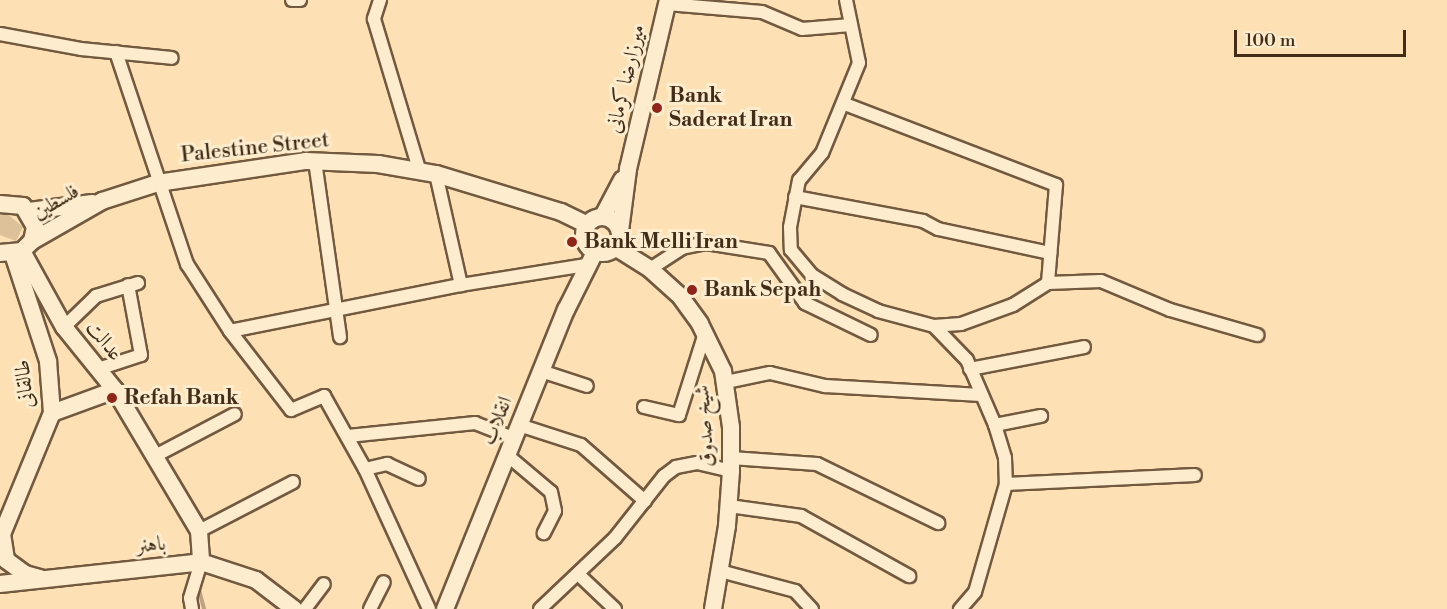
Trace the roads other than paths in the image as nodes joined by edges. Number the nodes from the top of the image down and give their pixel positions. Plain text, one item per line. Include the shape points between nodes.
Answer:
1 (292, 0) edge
2 (300, 0) edge
3 (380, 0) edge
4 (846, 0) edge
5 (668, 2) edge
6 (851, 25) junction
7 (0, 34) edge
8 (116, 52) junction
9 (172, 58) dead end
10 (845, 104) junction
11 (315, 161) junction
12 (628, 169) junction
13 (428, 173) junction
14 (158, 183) junction
15 (795, 197) junction
16 (2, 200) edge
17 (102, 201) junction
18 (29, 211) junction
19 (603, 216) junction
20 (586, 224) junction
21 (620, 231) junction
22 (615, 248) junction
23 (17, 250) edge
24 (1050, 253) junction
25 (591, 259) junction
26 (651, 269) junction
27 (1048, 283) junction
28 (461, 285) junction
29 (338, 309) junction
30 (934, 326) junction
31 (64, 327) junction
32 (230, 331) junction
33 (705, 333) junction
34 (871, 335) dead end
35 (1257, 335) dead end
36 (340, 337) dead end
37 (1084, 347) dead end
38 (98, 369) junction
39 (970, 369) junction
40 (541, 371) junction
41 (726, 382) junction
42 (587, 386) dead end
43 (115, 390) junction
44 (981, 395) junction
45 (644, 407) dead end
46 (52, 413) junction
47 (235, 414) dead end
48 (1041, 416) dead end
49 (995, 425) junction
50 (516, 432) junction
51 (348, 436) junction
52 (507, 455) junction
53 (155, 456) junction
54 (731, 465) junction
55 (365, 468) junction
56 (1195, 475) dead end
57 (419, 479) dead end
58 (293, 482) dead end
59 (1006, 484) junction
60 (645, 501) junction
61 (729, 506) junction
62 (938, 523) dead end
63 (200, 531) junction
64 (544, 533) dead end
65 (1, 537) edge
66 (201, 562) junction
67 (720, 571) junction
68 (578, 574) junction
69 (909, 576) dead end
70 (49, 579) junction
71 (384, 582) dead end
72 (0, 584) edge
73 (324, 584) dead end
74 (192, 609) edge
75 (294, 609) edge
76 (305, 609) edge
77 (370, 609) edge
78 (429, 609) edge
79 (445, 609) edge
80 (540, 609) edge
81 (615, 609) edge
82 (713, 609) edge
83 (812, 609) edge
84 (960, 609) edge

1 - 2 street
3 - 13 street via 374,19
4 - 6 street
5 - 6 street via 762,12 802,29
5 - 12 main road, میرزارضا کرمانی
6 - 10 street via 859,63
7 - 8 street
8 - 9 street
8 - 14 street
10 - 15 street via 822,153 799,180
10 - 24 street via 1056,185
11 - 13 main road, Palestine Street
11 - 14 main road, Palestine Street
11 - 29 street
12 - 19 main road
12 - 21 main road
13 - 20 main road, Palestine Street via 561,212
13 - 28 street
14 - 17 main road, Palestine Street
14 - 32 street via 187,264
15 - 24 street via 923,221 939,229
15 - 30 street via 790,250 812,275 878,310
16 - 18 main road
17 - 18 main road
17 - 23 main road, فلسطین
18 - 23 main road via 35,227
19 - 20 main road
19 - 21 main road via 614,221
20 - 25 main road via 584,240
21 - 22 main road
22 - 25 main road
22 - 26 main road, شیخ صدوق
23 - 31 main road, عدالت
23 - 46 main road, طالقانی via 48,361
24 - 27 street
25 - 28 street
25 - 40 main road, انقلاب
26 - 33 main road, شیخ صدوق via 680,296
26 - 34 street via 682,248 706,243 769,254 805,303
27 - 30 street via 1014,305 961,324
27 - 35 street via 1101,281 1170,310
28 - 29 street
29 - 32 street
29 - 36 street
30 - 39 street via 967,360
31 - 38 main road, عدالت
31 - 38 street via 96,296 133,284 141,355
32 - 51 street via 291,410 324,396
33 - 41 main road, شیخ صدوق
33 - 45 street via 679,415
37 - 39 street
38 - 43 main road, عدالت
39 - 44 street
40 - 42 street
40 - 50 main road, انقلاب
41 - 44 street via 770,373 825,386
41 - 54 main road, شیخ صدوق
43 - 46 main road
43 - 53 main road, عدالت
44 - 49 street
46 - 65 main road, طالقانی
47 - 53 street
48 - 49 street
49 - 59 street via 1005,458
50 - 51 street via 475,423
50 - 52 main road, انقلاب
50 - 60 street via 581,445
51 - 55 street
52 - 64 street via 551,492 555,511
52 - 79 main road, انقلاب
53 - 63 main road, عدالت
54 - 60 street via 696,463 676,467 663,476
54 - 61 main road, شیخ صدوق
54 - 62 street via 817,464
55 - 57 street via 387,464
55 - 78 street
56 - 59 street
58 - 63 street
59 - 84 street via 975,592
60 - 68 street
61 - 67 main road, شیخ صدوق
61 - 69 street via 801,516
63 - 66 main road, عدالت
65 - 70 main road via 6,560 25,574
66 - 70 main road, باهنر
66 - 74 street via 190,598
66 - 75 main road, باهنر via 256,580
67 - 82 main road, شیخ صدوق
67 - 83 street via 795,591
68 - 80 street
68 - 81 street
70 - 72 main road, باهنر
71 - 77 street
73 - 76 street

